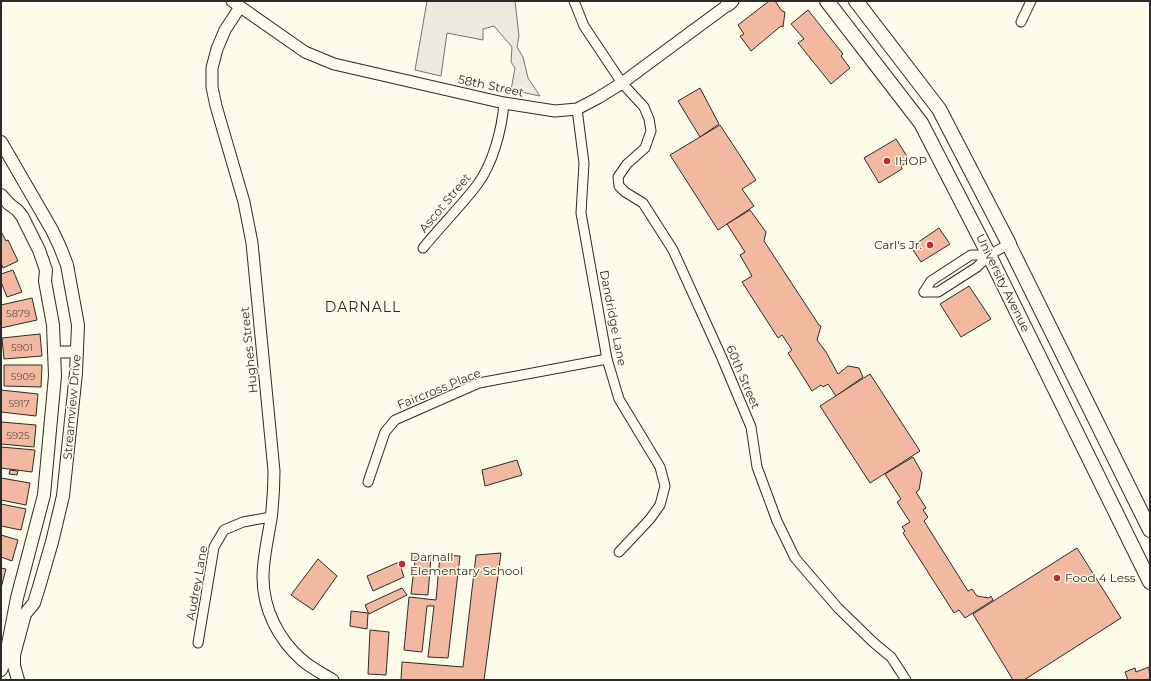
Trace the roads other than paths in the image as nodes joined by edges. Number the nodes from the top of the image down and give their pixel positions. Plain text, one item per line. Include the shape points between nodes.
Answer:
1 (574, 1) edge
2 (827, 1) edge
3 (856, 1) edge
4 (1030, 1) edge
5 (731, 2) edge
6 (238, 3) edge
7 (1021, 22) dead end
8 (622, 83) junction
9 (504, 103) junction
10 (577, 109) junction
11 (1, 142) edge
12 (1, 195) edge
13 (1009, 244) junction
14 (423, 248) dead end
15 (989, 255) junction
16 (54, 352) junction
17 (77, 352) junction
18 (606, 359) junction
19 (368, 482) dead end
20 (271, 517) junction
21 (1150, 530) edge
22 (619, 552) dead end
23 (1150, 582) edge
24 (198, 643) dead end
25 (1, 670) edge
26 (18, 680) edge
27 (333, 680) edge
28 (906, 680) edge

1 - 8 street, 60th Street via 584,26
2 - 15 main road, University Avenue via 921,123
3 - 13 main road, University Avenue via 939,109
4 - 7 street
5 - 8 street, 58th Street
6 - 9 street, 58th Street via 305,52 334,64
6 - 20 street, Hughes Street via 217,48 212,68 212,83 244,202 252,243 274,471
8 - 10 street, 58th Street
8 - 28 street, 60th Street via 644,107 650,119 651,131 645,148 627,164 618,177 619,186 643,203 673,250 751,426 757,467 777,521 795,558 838,608 891,657
9 - 10 street, 58th Street via 555,111
9 - 14 street, Ascot Street via 503,118 493,154 478,184
10 - 18 street, Dandridge Lane via 584,163 581,214
11 - 17 main road, Streamview Drive via 52,230 67,265 78,325
12 - 16 main road, Streamview Drive via 22,216 46,270
13 - 15 street
13 - 21 main road, University Avenue
15 - 15 street via 971,255 931,281 924,292 938,292 977,267
15 - 23 main road, University Avenue
16 - 17 street
16 - 25 main road, Streamview Drive via 55,376 44,495
17 - 26 main road, Streamview Drive via 63,496 41,581 34,603 25,614 14,656
18 - 19 street, Faircross Place via 479,383 395,420 384,432
18 - 22 street, Dandridge Lane via 619,398 660,467 665,486 660,505
20 - 24 street, Audrey Lane via 243,522 224,530 214,547
20 - 27 street, Hughes Street via 263,577 269,611 278,632 292,651 302,661

